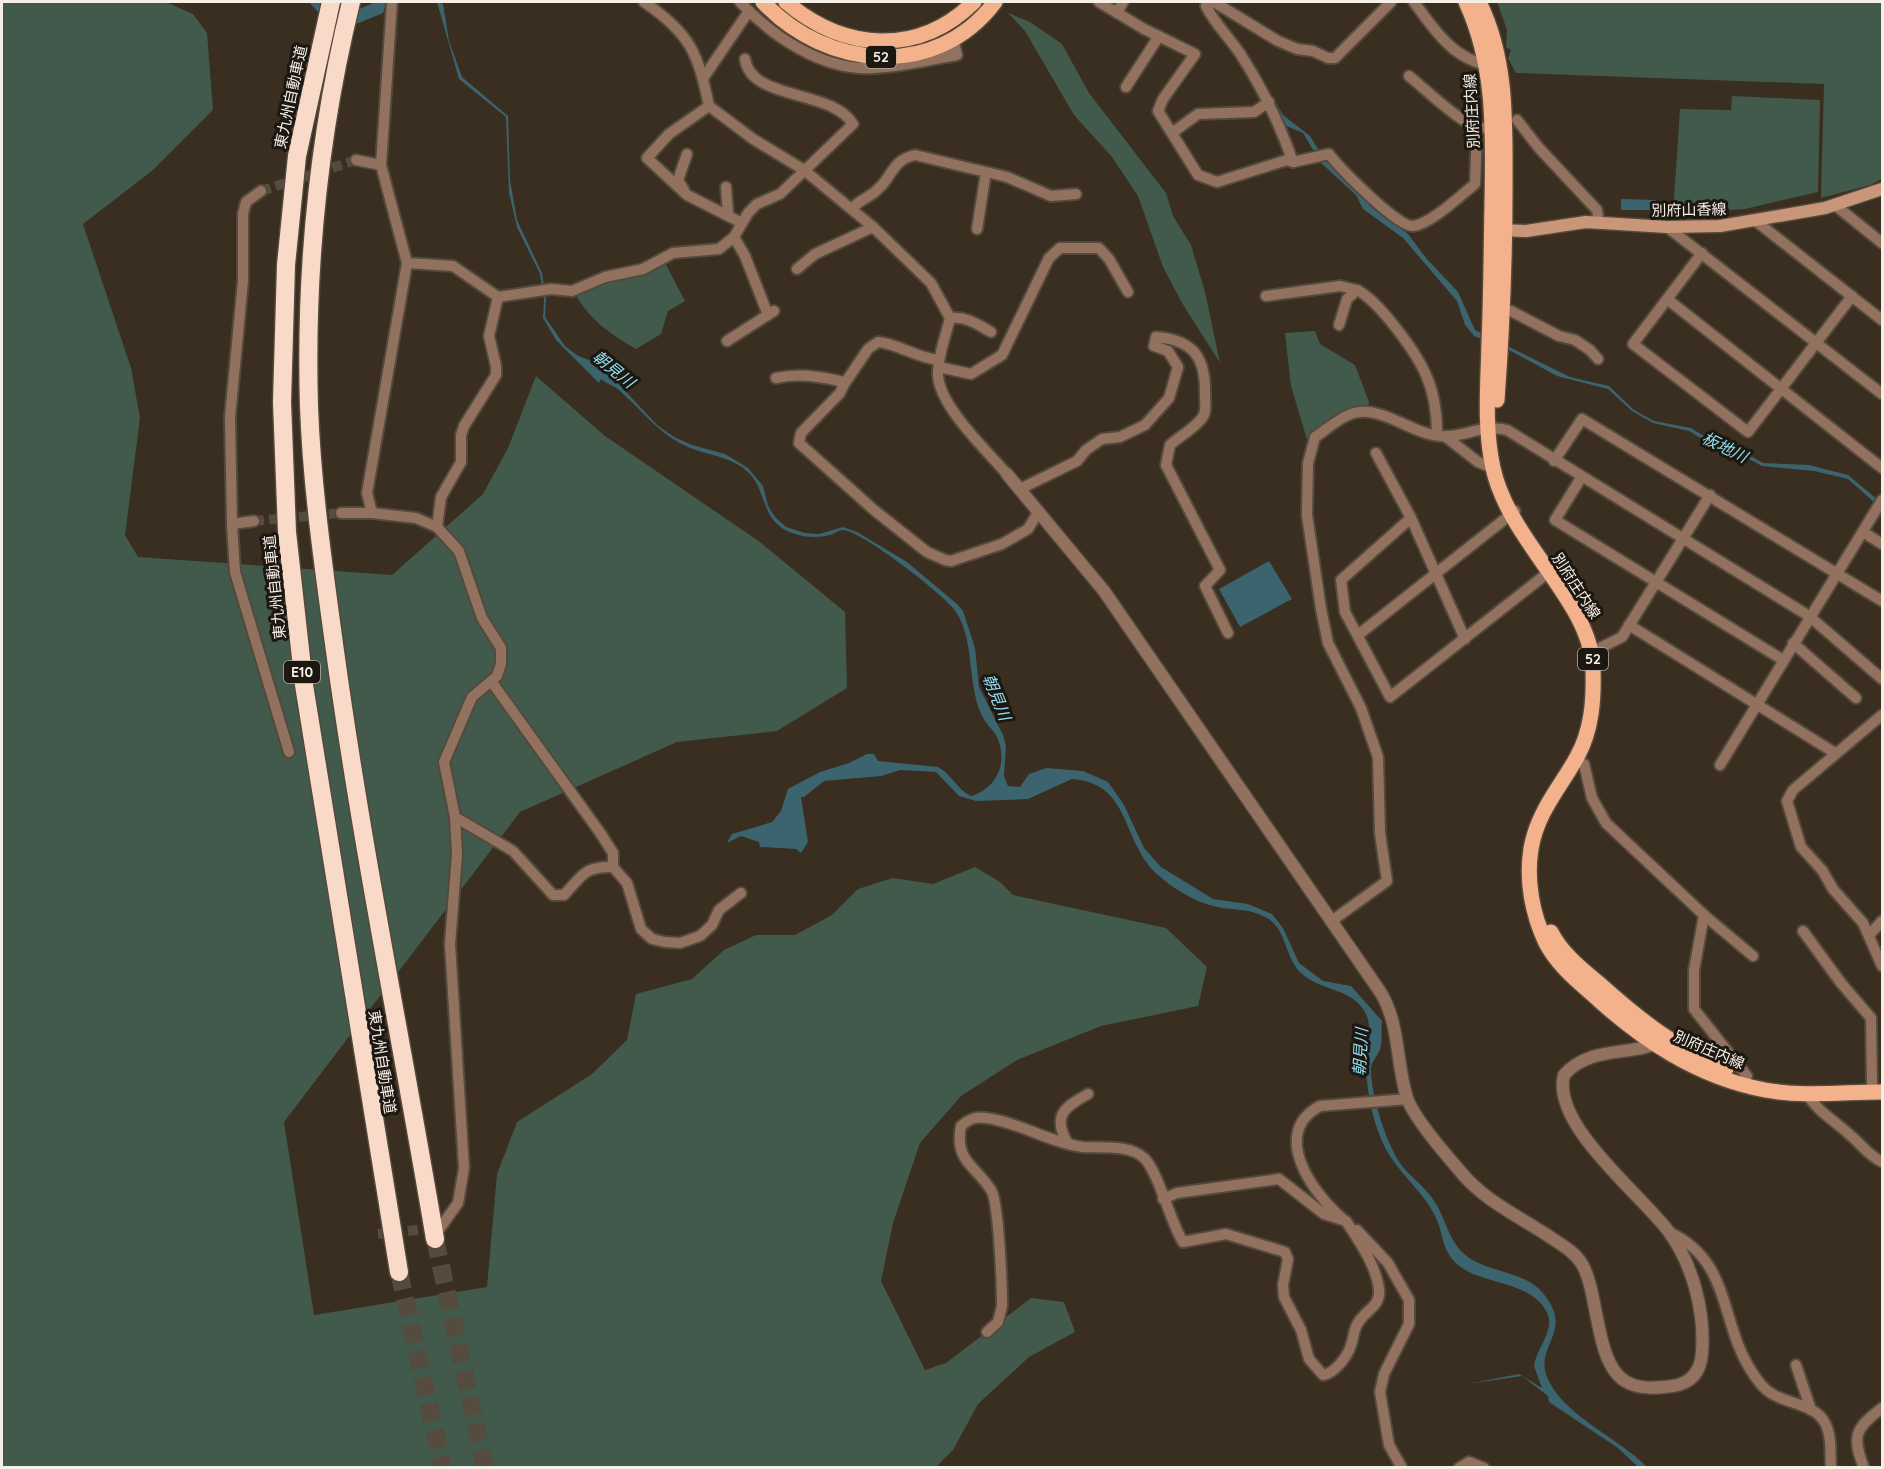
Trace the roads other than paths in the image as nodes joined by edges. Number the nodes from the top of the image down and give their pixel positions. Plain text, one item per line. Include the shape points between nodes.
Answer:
1 (331, 2) edge
2 (351, 2) edge
3 (644, 2) edge
4 (740, 2) edge
5 (763, 2) edge
6 (786, 2) edge
7 (974, 2) edge
8 (995, 2) edge
9 (1099, 2) edge
10 (1123, 2) edge
11 (1212, 2) edge
12 (1391, 2) edge
13 (1414, 2) edge
14 (1466, 2) edge
15 (1479, 2) edge
16 (392, 6) edge
17 (749, 11) junction
18 (1117, 12) junction
19 (1159, 36) junction
20 (938, 58) dead end
21 (745, 59) dead end
22 (1493, 64) junction
23 (1409, 76) dead end
24 (704, 77) junction
25 (1126, 87) dead end
26 (1269, 102) junction
27 (710, 106) junction
28 (1498, 126) junction
29 (1172, 133) junction
30 (687, 154) dead end
31 (356, 160) tunnel mouth
32 (1293, 162) junction
33 (381, 165) junction
34 (804, 170) junction
35 (986, 172) junction
36 (726, 188) dead end
37 (1882, 189) edge
38 (261, 191) tunnel mouth
39 (1076, 194) dead end
40 (687, 195) junction
41 (1835, 205) junction
42 (852, 209) junction
43 (729, 214) junction
44 (1757, 222) junction
45 (742, 223) junction
46 (1599, 223) junction
47 (873, 227) junction
48 (1667, 227) junction
49 (977, 229) dead end
50 (1498, 230) junction
51 (734, 237) junction
52 (1882, 243) edge
53 (1702, 253) junction
54 (407, 263) junction
55 (797, 269) dead end
56 (1357, 290) junction
57 (1128, 292) dead end
58 (1266, 296) dead end
59 (1852, 296) junction
60 (498, 297) junction
61 (1667, 299) junction
62 (1497, 311) junction
63 (950, 318) junction
64 (1882, 320) edge
65 (1339, 325) dead end
66 (991, 332) dead end
67 (727, 341) dead end
68 (1817, 343) junction
69 (1598, 359) dead end
70 (939, 364) junction
71 (776, 378) dead end
72 (843, 386) junction
73 (1782, 388) junction
74 (1882, 394) edge
75 (1492, 427) junction
76 (1442, 436) junction
77 (1376, 453) dead end
78 (1554, 461) junction
79 (1493, 468) junction
80 (1882, 468) edge
81 (1007, 474) joint
82 (1581, 477) junction
83 (1020, 489) junction
84 (1710, 495) junction
85 (1882, 500) edge
86 (1039, 511) junction
87 (1513, 512) junction
88 (341, 513) tunnel mouth
89 (372, 513) junction
90 (1411, 518) junction
91 (254, 521) tunnel mouth
92 (232, 524) junction
93 (437, 527) junction
94 (1863, 532) junction
95 (1681, 539) junction
96 (1882, 544) edge
97 (1551, 570) junction
98 (1435, 572) junction
99 (1837, 573) junction
100 (1655, 581) junction
101 (1882, 601) edge
102 (1809, 616) junction
103 (1629, 625) junction
104 (1228, 633) dead end
105 (1358, 635) junction
106 (1466, 639) junction
107 (1793, 643) junction
108 (1600, 648) junction
109 (1783, 660) junction
110 (1882, 679) edge
111 (491, 681) junction
112 (1856, 698) dead end
113 (1757, 703) junction
114 (1882, 714) edge
115 (289, 752) dead end
116 (1835, 753) junction
117 (1584, 764) junction
118 (1720, 765) dead end
119 (455, 817) junction
120 (613, 867) junction
121 (741, 892) dead end
122 (1704, 915) junction
123 (1333, 920) junction
124 (1882, 921) edge
125 (1803, 931) dead end
126 (1869, 935) junction
127 (1753, 956) dead end
128 (1882, 966) edge
129 (1658, 1040) junction
130 (1747, 1076) junction
131 (1879, 1086) edge
132 (1806, 1093) junction
133 (1088, 1094) dead end
134 (1405, 1099) junction
135 (1067, 1142) junction
136 (1882, 1162) edge
137 (1163, 1199) junction
138 (1346, 1221) junction
139 (1669, 1232) junction
140 (438, 1234) joint
141 (399, 1272) tunnel mouth
142 (987, 1332) dead end
143 (1796, 1365) dead end
144 (1882, 1408) edge
145 (1811, 1410) junction
146 (1402, 1467) edge
147 (1459, 1467) edge
148 (1484, 1467) edge
149 (1831, 1467) edge
150 (1863, 1467) edge

1 - 141 highway, 東九州自動車道 / E10 via 297,156 286,265 282,402 287,532 303,686
2 - 140 highway, 東九州自動車道 / E10 via 321,165 312,263 309,407 319,533 344,717
3 - 24 street via 678,28 692,46
4 - 17 street
5 - 8 main road, 52 via 818,41 854,53 892,57 912,56 946,45 976,24
6 - 7 main road, 52 via 842,34 893,41 937,30
9 - 18 street
10 - 18 street
11 - 12 street via 1278,41 1328,58 1335,58 1347,48
11 - 26 street via 1206,6 1215,24
13 - 22 street via 1464,57
14 - 22 main road, 別府庄内線 / 52
15 - 22 main road, 別府庄内線 / 52
16 - 33 street
17 - 20 street via 789,44 846,66 872,69
17 - 24 street
18 - 19 street
19 - 25 street
19 - 29 street via 1195,54 1158,111
21 - 34 street via 751,75 768,85 834,106 853,124
22 - 28 main road, 別府庄内線 / 52
23 - 28 street
24 - 27 street
26 - 29 street via 1254,112 1198,114
26 - 32 street
27 - 34 street via 753,139
27 - 40 street via 669,134 647,158
28 - 32 street via 1475,184 1414,226 1380,206 1329,154
28 - 46 street via 1539,148 1597,210
28 - 50 main road, 別府庄内線 / 52
29 - 32 street via 1198,176 1208,181 1217,182 1287,160
30 - 40 street via 678,180
31 - 33 street
33 - 54 street
34 - 42 street
34 - 45 street via 780,194 757,204
35 - 39 street via 1030,185 1051,196
35 - 42 street via 909,156 894,165 881,187
35 - 49 street
36 - 43 street
37 - 41 main road, 別府山香線
38 - 92 street via 246,202 243,214 243,281 230,417
40 - 43 street
41 - 44 main road, 別府山香線
41 - 52 street
42 - 47 street
43 - 45 street
44 - 48 main road, 別府山香線
44 - 59 street
45 - 51 street
46 - 48 main road, 別府山香線
46 - 50 main road, 別府山香線
47 - 55 street via 815,254
47 - 63 street via 932,283
48 - 53 street
50 - 62 main road, 別府庄内線 / 52
51 - 60 street via 719,249 673,253 643,269 605,277 572,291 551,289
51 - 67 street via 771,313
53 - 61 street
53 - 68 street
54 - 60 street via 453,266
54 - 89 street via 367,493
56 - 58 street via 1340,286
56 - 65 street via 1347,299
56 - 76 street via 1380,307 1425,373
57 - 70 street via 1098,248 1060,248 1049,258 1002,355 971,374
59 - 64 street
59 - 68 street
60 - 93 street via 489,336 495,375 464,426 461,462 441,497
61 - 73 street
61 - 73 street via 1633,344 1748,432
62 - 69 street via 1511,311 1558,336 1575,340
62 - 75 main road, 別府庄内線 / 52
63 - 66 street via 966,319
63 - 70 street
68 - 73 street
68 - 74 street
70 - 72 street via 878,342 868,349
70 - 81 street via 941,391
71 - 72 street via 811,375 840,381
72 - 86 street via 834,401 801,434 799,443 927,552 951,561 1002,544 1028,529
73 - 80 street
75 - 76 street
75 - 78 street via 1507,430
75 - 79 main road, 別府庄内線 / 52
75 - 87 main road, 別府庄内線 / 52
76 - 79 street
76 - 123 street via 1369,412 1353,413 1315,437 1308,464 1307,515 1321,609 1328,643 1361,708 1378,758 1379,825 1387,881
77 - 90 street
78 - 82 street
78 - 84 street via 1582,419
79 - 87 main road, 別府庄内線 / 52
81 - 83 street
82 - 95 street
82 - 100 street via 1555,520
83 - 86 street
83 - 104 street via 1077,461 1102,439 1120,437 1145,425 1169,398 1178,367 1168,351 1154,346 1156,337 1187,345 1197,353 1205,371 1205,412 1170,445 1166,465 1220,570 1205,586
84 - 95 street
84 - 99 street
85 - 94 street
86 - 123 street via 1104,591
87 - 97 main road, 別府庄内線 / 52
87 - 98 street
88 - 89 street
89 - 93 street via 416,518
90 - 98 street
90 - 105 street via 1341,580 1345,612
91 - 92 street
92 - 115 street via 235,572
93 - 111 street via 459,551 482,618 501,648 501,664
94 - 96 street
94 - 99 street
95 - 100 street
95 - 102 street
97 - 106 street
97 - 108 main road, 別府庄内線 / 52 via 1589,620
97 - 129 main road, 別府庄内線 / 52 via 1587,637 1593,660 1593,703 1582,746 1549,800 1535,832 1530,864 1533,909 1547,945 1566,970 1617,1017
98 - 105 street
98 - 106 street
99 - 101 street
99 - 102 street
100 - 103 street
100 - 109 street
102 - 107 street
102 - 110 street
103 - 108 street via 1622,637
103 - 113 street
105 - 106 street via 1390,697
107 - 109 street
107 - 112 street
108 - 117 main road, 別府庄内線 / 52 via 1602,708 1598,732
109 - 113 street
111 - 119 street via 472,697 444,762
111 - 120 street via 601,834 613,853
113 - 116 street
113 - 118 street
114 - 116 street
116 - 126 street via 1793,790 1787,804 1801,848
117 - 122 street via 1592,798 1606,823
117 - 129 main road, 別府庄内線 / 52 via 1557,803 1544,831 1538,868 1543,911 1553,936 1573,961
119 - 120 street via 513,851 553,896 564,895 580,875 595,867
119 - 140 street via 458,854 450,944 464,1168 458,1203
120 - 121 street via 627,883 641,928 652,939 665,942 680,943 700,936 712,925 719,910
122 - 127 street
122 - 130 street via 1694,970 1695,1010
123 - 134 street via 1387,1003 1399,1046
124 - 126 street
125 - 131 street via 1840,983 1869,1014
126 - 128 street
129 - 130 main road, 別府庄内線 / 52
129 - 132 main road, 別府庄内線 / 52 via 1676,1059 1737,1083 1769,1091
129 - 139 street via 1578,1062 1564,1075 1562,1088 1581,1133
130 - 131 main road, 別府庄内線 / 52 via 1789,1084
131 - 132 main road, 別府庄内線 / 52
132 - 136 street via 1815,1107
133 - 135 street via 1066,1108 1060,1119 1059,1129
134 - 138 street via 1320,1106 1309,1113 1296,1137 1310,1184
134 - 139 street via 1467,1179 1575,1255 1588,1278 1613,1370 1639,1387 1684,1384 1694,1376 1701,1360 1700,1302
135 - 137 street via 1130,1151 1144,1158
135 - 142 street via 987,1118 968,1120 962,1126 959,1137 965,1161 993,1191 1002,1306 998,1322
137 - 138 street via 1177,1193 1279,1179 1324,1214
137 - 138 street via 1183,1242 1226,1234 1285,1252 1288,1259 1284,1297 1301,1330 1309,1359 1320,1373 1327,1375 1350,1349 1356,1326 1374,1308 1378,1296 1366,1255
138 - 146 street via 1388,1263 1409,1300 1409,1324 1384,1374 1380,1392 1389,1445
139 - 145 street via 1697,1249 1707,1262 1722,1292 1737,1346 1756,1378 1775,1396
143 - 145 street
144 - 150 street via 1856,1436
145 - 149 street via 1827,1427
147 - 148 street via 1469,1462

